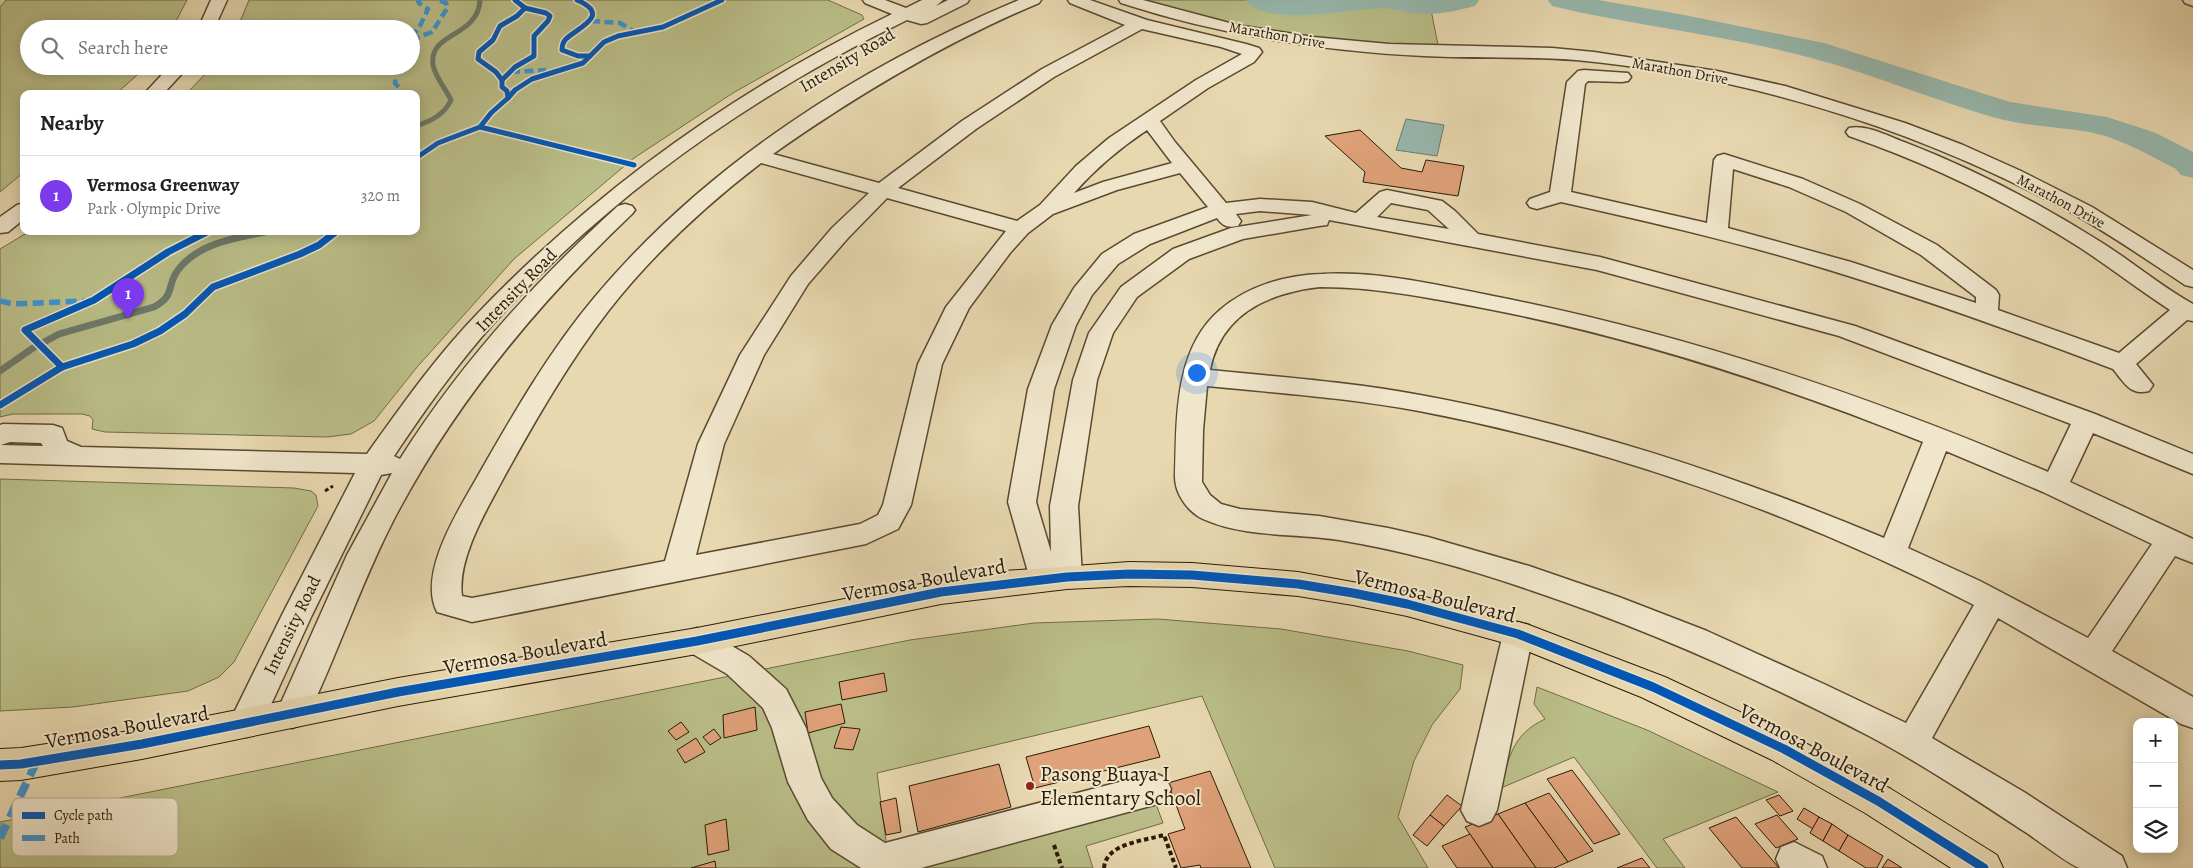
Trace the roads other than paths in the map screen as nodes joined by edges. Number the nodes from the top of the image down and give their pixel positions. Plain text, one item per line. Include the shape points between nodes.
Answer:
1 (219, 0) edge
2 (871, 0) edge
3 (961, 0) edge
4 (1033, 0) edge
5 (1076, 0) edge
6 (1128, 0) edge
7 (920, 11) edge
8 (210, 20) edge
9 (1139, 24) junction
10 (171, 75) edge
11 (157, 90) edge
12 (1150, 120) junction
13 (758, 156) junction
14 (1185, 166) junction
15 (883, 190) junction
16 (1560, 196) junction
17 (1537, 203) dead end
18 (1046, 210) junction
19 (1220, 210) junction
20 (20, 213) edge
21 (1351, 219) junction
22 (0, 227) edge
23 (1020, 228) junction
24 (1717, 232) junction
25 (1239, 233) junction
26 (2193, 280) edge
27 (2189, 311) edge
28 (1986, 313) junction
29 (1064, 325) junction
30 (1101, 332) junction
31 (2122, 363) junction
32 (1196, 377) junction
33 (2140, 385) dead end
34 (2086, 420) junction
35 (0, 436) edge
36 (1938, 438) junction
37 (0, 454) edge
38 (78, 455) junction
39 (375, 463) junction
40 (411, 464) junction
41 (2193, 465) edge
42 (2055, 485) junction
43 (2182, 546) edge
44 (1892, 553) junction
45 (677, 571) junction
46 (1056, 578) junction
47 (1991, 602) junction
48 (1518, 634) junction
49 (697, 641) junction
50 (2093, 655) junction
51 (292, 714) junction
52 (2193, 714) edge
53 (246, 723) junction
54 (1912, 743) junction
55 (0, 765) edge
56 (1154, 788) dead end
57 (1479, 810) dead end
58 (886, 865) edge
59 (1984, 868) edge
60 (2109, 868) edge

1 - 8 street
2 - 7 street
3 - 7 street, Intensity Road
4 - 13 street via 958,32 860,87
5 - 9 street
6 - 26 street, Marathon Drive via 1252,32 1323,43 1419,51 1593,56 1733,80 1807,98 1937,141 1995,167 2070,203
7 - 39 street, Intensity Road via 812,62 736,109 662,159 589,218 481,326 410,413
7 - 40 street, Intensity Road via 712,142 637,199 571,261 506,333
9 - 12 street via 1236,45 1252,52 1248,58 1202,84
9 - 15 street via 1048,73 969,125
10 - 11 street
12 - 14 street
12 - 18 street via 1096,159
13 - 15 street
13 - 45 street via 700,202 657,243 603,302 560,358 526,410 459,542 446,580 448,604 472,610
14 - 18 street via 1110,186
14 - 19 street
15 - 23 street
15 - 45 street via 846,226 800,281 752,355 710,444
16 - 17 street
16 - 24 street
16 - 27 street via 1576,82 1584,75 1598,74 1647,80 1734,97 1814,118 1878,139 1955,171 2026,206 2080,238
18 - 23 street
19 - 21 street via 1260,205 1312,208
19 - 25 street
19 - 29 street via 1142,239 1110,259 1082,293
20 - 22 street
21 - 25 street
21 - 34 street via 1471,238 1600,264 1847,331
23 - 45 street via 985,268 958,307 930,364 897,505 888,522 866,533
24 - 28 street via 1841,266
24 - 28 street via 1716,155 1854,208 1929,250 1988,295
25 - 30 street via 1181,254 1129,292
27 - 31 street
28 - 31 street
29 - 30 street
29 - 46 street via 1041,389 1022,502
30 - 46 street via 1085,380 1064,506
31 - 33 street
32 - 36 street via 1204,344 1223,319 1246,302 1274,289 1303,282 1339,280 1440,293 1610,328 1820,393
32 - 44 street via 1338,390 1449,408 1526,427 1680,470
32 - 54 street via 1189,430 1190,488 1203,506 1229,518 1318,526 1421,546 1574,592 1733,656
34 - 41 street
34 - 42 street
35 - 38 street via 3,433 53,434 57,448
36 - 42 street
36 - 44 street
37 - 38 street
38 - 39 street
39 - 40 street
39 - 53 street, Intensity Road via 321,566
40 - 51 street, Intensity Road via 352,577
42 - 43 street
43 - 50 street
44 - 47 street
46 - 48 main road, Vermosa Boulevard via 1192,575 1298,584 1407,604
46 - 49 main road, Vermosa Boulevard via 941,592
47 - 50 street
47 - 54 street
48 - 57 street
48 - 59 main road, Vermosa Boulevard via 1653,686 1784,748
49 - 51 main road, Vermosa Boulevard via 398,692
49 - 58 street via 738,665 775,699 789,728 805,782 820,809 844,837
50 - 52 street
51 - 53 main road, Vermosa Boulevard
53 - 55 main road, Vermosa Boulevard via 142,744
54 - 60 street via 2048,826
56 - 58 street

